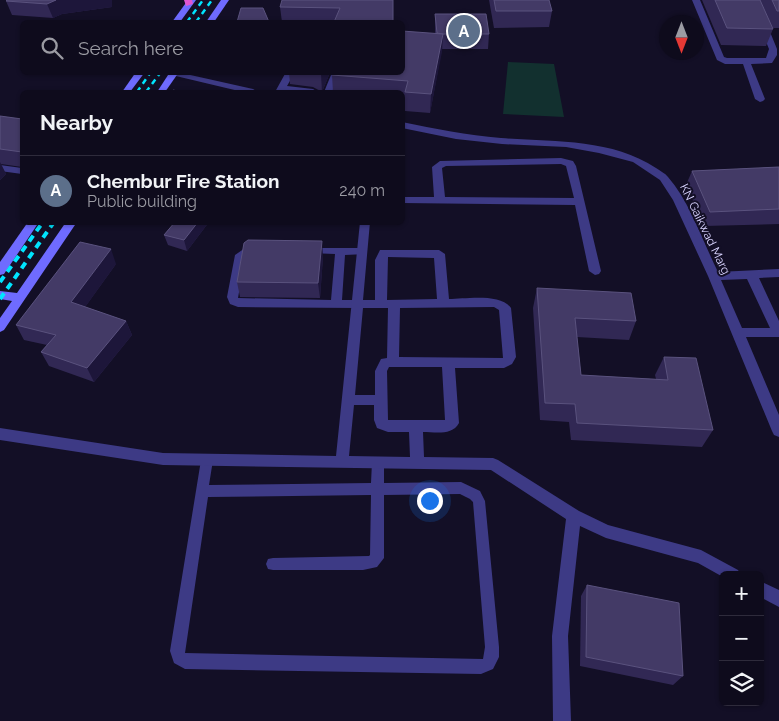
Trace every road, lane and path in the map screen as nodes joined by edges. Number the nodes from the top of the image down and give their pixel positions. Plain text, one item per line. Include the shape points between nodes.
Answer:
1 (225, 0) edge
2 (696, 0) edge
3 (752, 0) edge
4 (190, 1) edge
5 (177, 20) edge
6 (211, 20) edge
7 (776, 49) edge
8 (746, 61) junction
9 (139, 75) edge
10 (174, 75) edge
11 (179, 75) edge
12 (289, 75) edge
13 (335, 75) edge
14 (128, 90) edge
15 (163, 90) edge
16 (244, 90) edge
17 (280, 90) edge
18 (329, 90) edge
19 (760, 99) dead end
20 (405, 126) edge
21 (0, 168) edge
22 (20, 171) edge
23 (405, 200) edge
24 (440, 201) junction
25 (580, 202) junction
26 (32, 225) edge
27 (70, 225) edge
28 (365, 225) edge
29 (262, 249) edge
30 (301, 250) edge
31 (340, 251) junction
32 (362, 252) junction
33 (0, 271) edge
34 (595, 271) dead end
35 (750, 274) junction
36 (778, 275) edge
37 (714, 276) junction
38 (360, 277) junction
39 (381, 278) junction
40 (0, 296) edge
41 (20, 298) junction
42 (444, 303) junction
43 (336, 304) junction
44 (357, 304) junction
45 (388, 304) junction
46 (0, 327) edge
47 (779, 332) edge
48 (738, 333) junction
49 (393, 362) junction
50 (448, 362) junction
51 (348, 400) junction
52 (381, 400) junction
53 (416, 426) junction
54 (779, 431) edge
55 (0, 434) edge
56 (207, 460) junction
57 (342, 462) junction
58 (378, 462) junction
59 (418, 463) junction
60 (378, 489) junction
61 (202, 491) junction
62 (574, 516) junction
63 (273, 564) dead end
64 (726, 571) edge
65 (764, 590) edge
66 (779, 598) edge
67 (562, 721) edge

1 - 6 main road
2 - 8 street via 720,58
3 - 7 street
4 - 5 main road
7 - 8 street via 769,60
8 - 19 street
9 - 14 main road
10 - 15 main road
11 - 16 street
12 - 17 street
13 - 18 street
20 - 37 street, KN Gaikwad Marg via 474,138 566,144 638,160 664,178
21 - 22 street
23 - 24 street
24 - 25 street
24 - 25 street via 437,168 444,162 561,160 571,166
25 - 34 street
26 - 33 main road
27 - 41 main road
28 - 32 street
29 - 43 lane via 248,249 240,255 232,297 234,301 245,304
30 - 31 lane
31 - 32 lane
31 - 43 lane
32 - 38 street
35 - 36 street
35 - 37 street
35 - 47 street
37 - 48 street, KN Gaikwad Marg
38 - 39 street
38 - 44 street
39 - 42 street via 384,253 439,254
39 - 45 street
40 - 41 main road
41 - 46 main road
42 - 45 street
42 - 50 street via 496,303 505,308 510,357 504,363
43 - 44 lane
44 - 45 street
44 - 51 street
45 - 49 street
47 - 48 street
48 - 54 street, KN Gaikwad Marg
49 - 50 street
49 - 52 street via 382,367
50 - 53 street via 452,423 449,426
51 - 52 street
51 - 57 street
52 - 53 street via 382,424
53 - 59 street
55 - 56 street via 163,459
56 - 57 street
56 - 61 lane
57 - 58 street
58 - 59 street
58 - 60 lane
59 - 62 street via 493,464
60 - 61 lane
60 - 61 lane via 461,488 475,495 479,501 492,647 488,664 481,667 185,662 177,651
60 - 63 lane via 378,549 372,562
62 - 64 street via 615,534 701,557
62 - 67 street via 560,636
65 - 66 street

